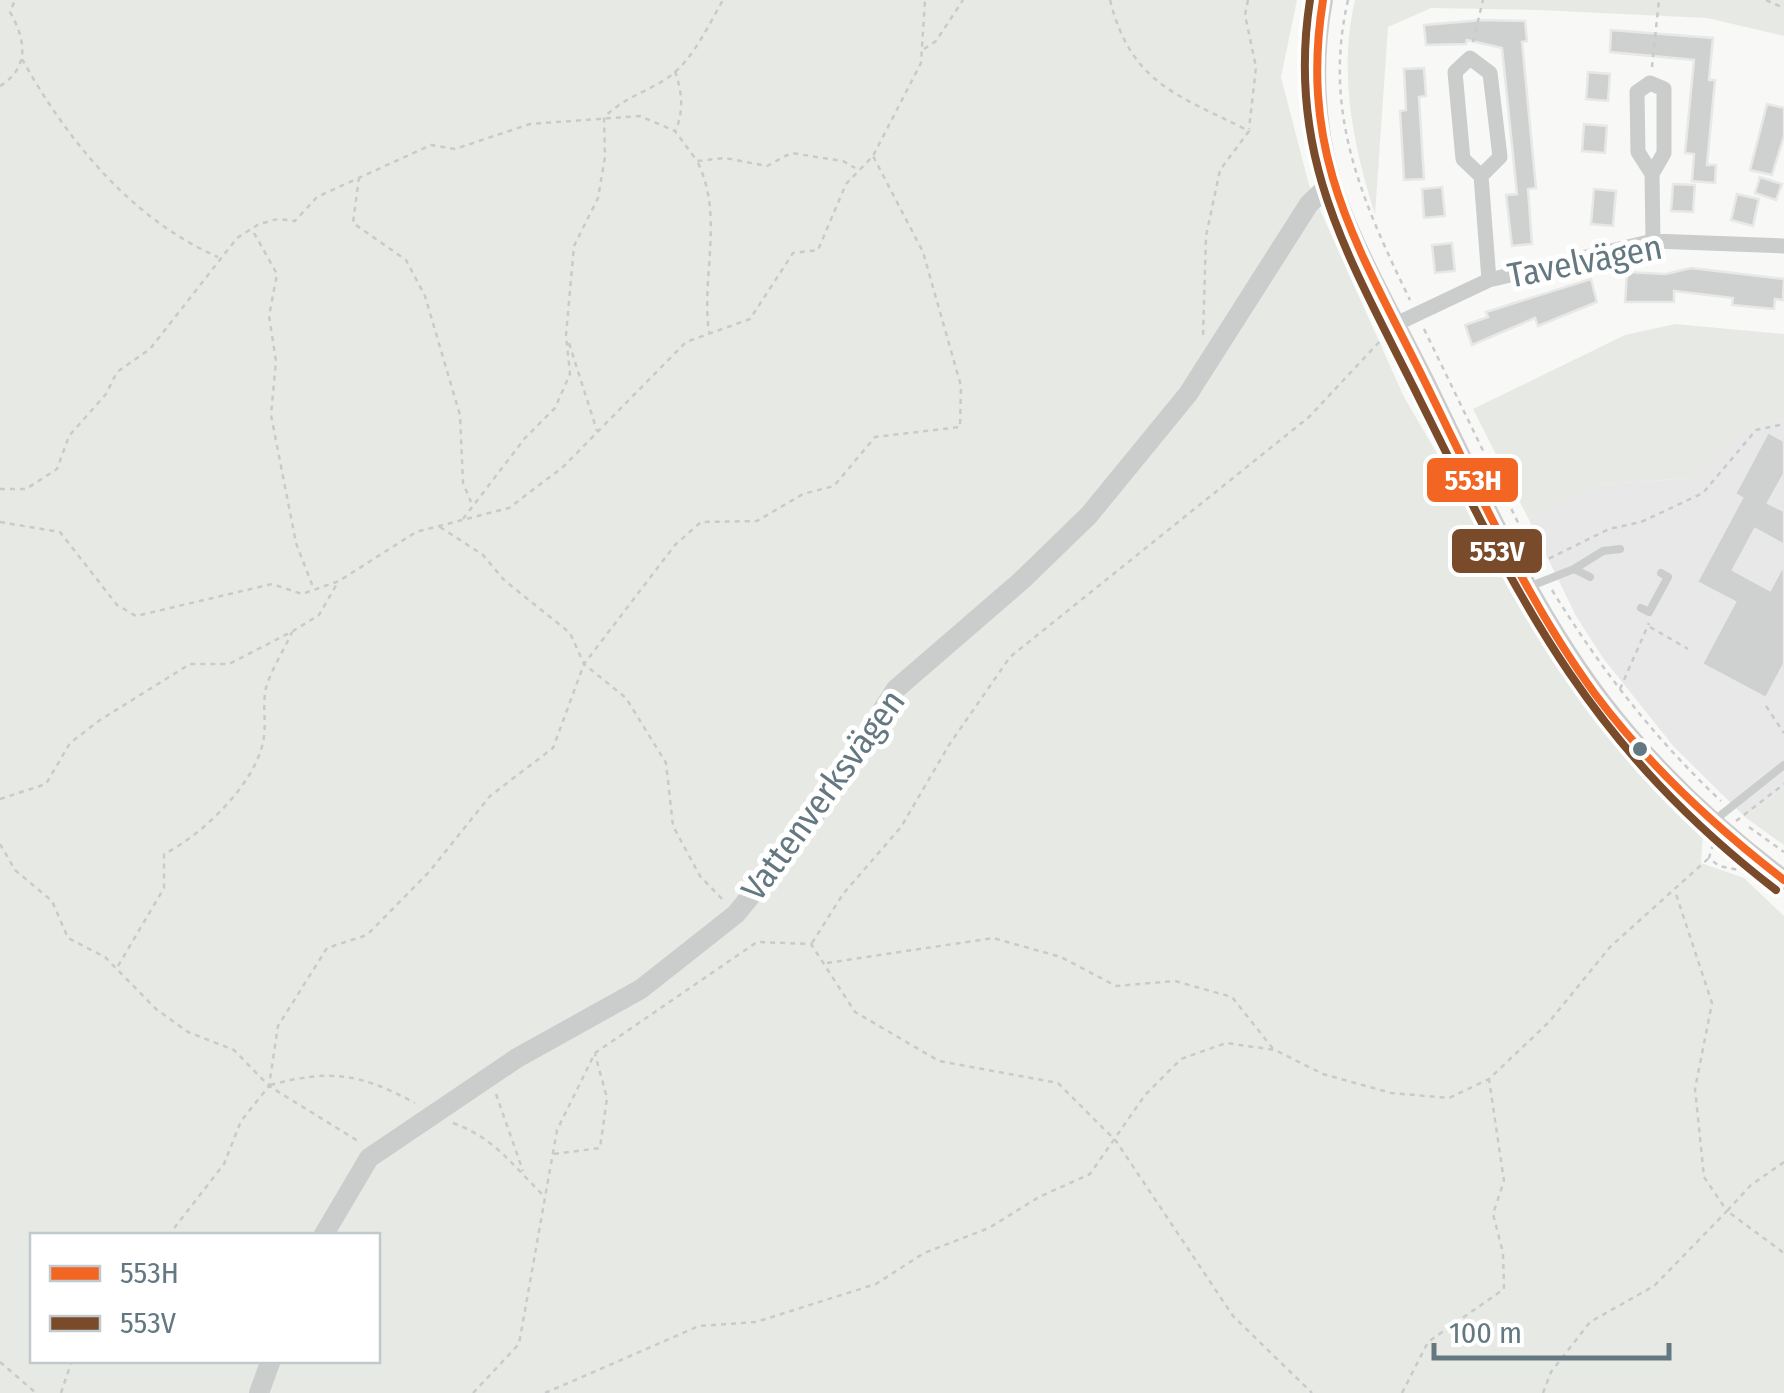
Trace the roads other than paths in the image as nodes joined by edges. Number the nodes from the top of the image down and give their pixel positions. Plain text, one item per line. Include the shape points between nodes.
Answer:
1 (1323, 0) edge
2 (1652, 174) junction
3 (1481, 176) junction
4 (1332, 183) junction
5 (1654, 241) junction
6 (1784, 245) edge
7 (1489, 280) junction
8 (1396, 324) junction
9 (1620, 549) dead end
10 (1574, 569) junction
11 (1661, 573) dead end
12 (1590, 578) dead end
13 (1537, 585) junction
14 (1645, 610) road end
15 (1784, 765) edge
16 (1721, 816) junction
17 (1784, 880) edge
18 (324, 1233) edge
19 (270, 1363) edge
20 (259, 1393) edge

1 - 4 street via 1315,70
2 - 2 street via 1664,153 1664,89 1650,83 1637,92 1638,152
2 - 5 street
3 - 3 street via 1500,157 1490,74 1470,58 1455,72 1461,142 1463,160
3 - 7 street
4 - 8 street
4 - 18 street, Vattenverksvägen via 1309,204 1212,358 1089,515 896,690 811,821 736,914 641,989 490,1076 368,1158
5 - 6 street, Tavelvägen
5 - 7 street, Tavelvägen
7 - 8 street, Tavelvägen
8 - 13 street
9 - 10 lane
10 - 12 lane
10 - 13 lane
11 - 14 lane via 1668,577
13 - 16 street via 1572,659 1628,735
15 - 16 lane
16 - 17 street
19 - 20 street

